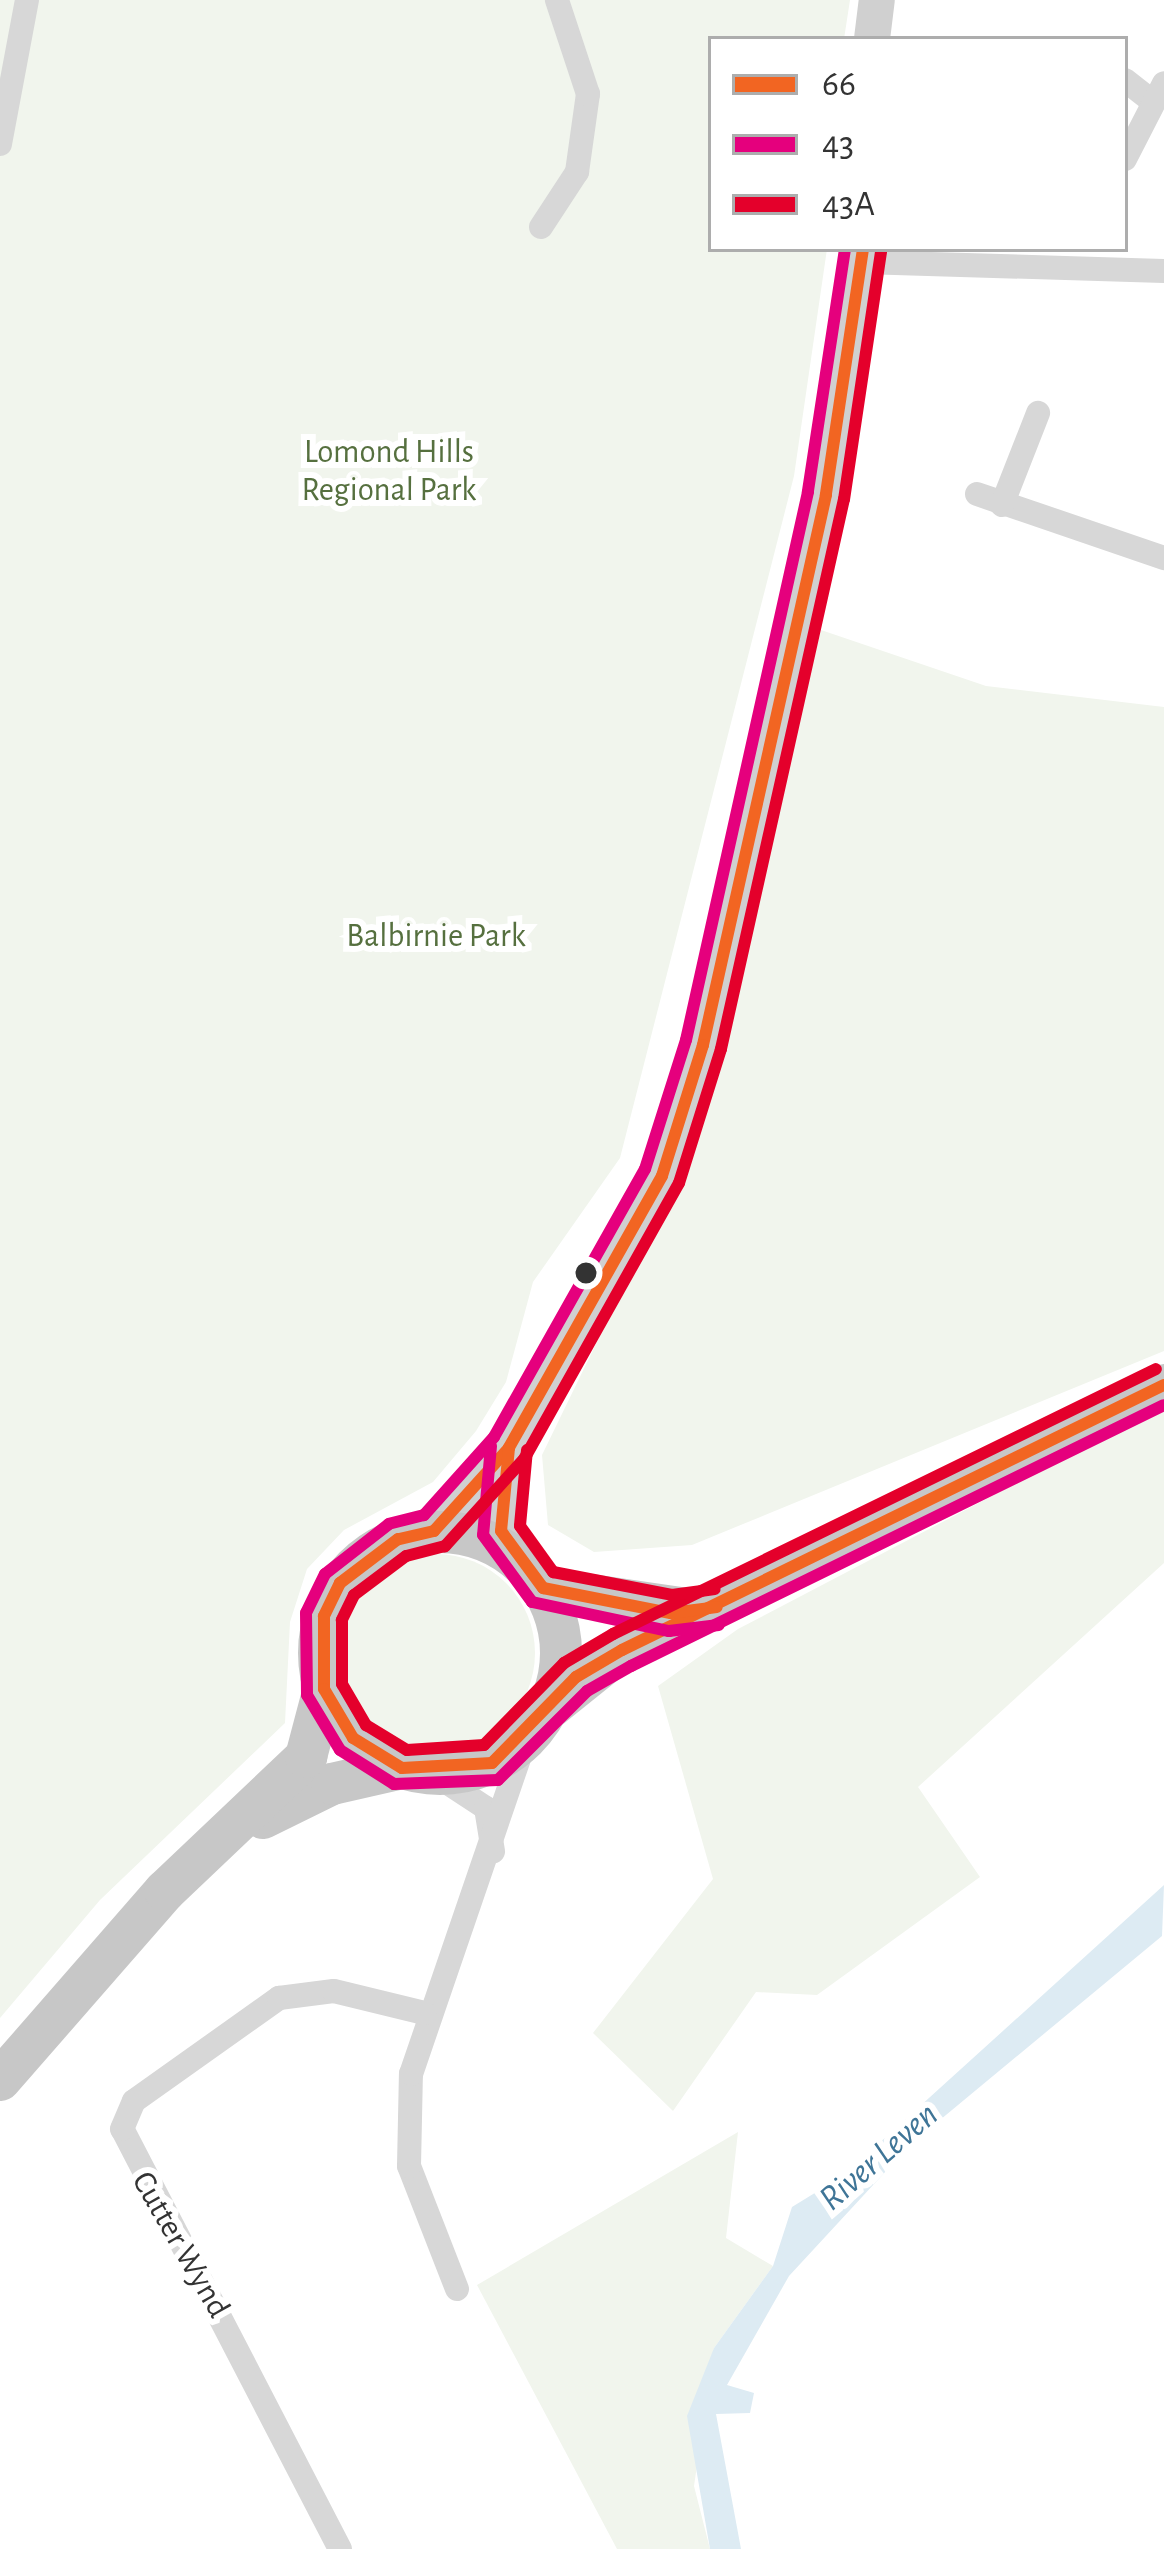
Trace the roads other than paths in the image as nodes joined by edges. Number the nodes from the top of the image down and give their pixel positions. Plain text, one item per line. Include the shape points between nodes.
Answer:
1 (27, 0) edge
2 (557, 0) edge
3 (878, 0) edge
4 (872, 36) edge
5 (1128, 81) edge
6 (1158, 92) edge
7 (0, 144) edge
8 (1128, 153) edge
9 (542, 227) dead end
10 (862, 256) edge
11 (1118, 260) edge
12 (1164, 271) edge
13 (1038, 413) dead end
14 (977, 494) dead end
15 (1002, 505) junction
16 (1164, 558) edge
17 (1164, 1385) edge
18 (509, 1448) junction
19 (434, 1531) junction
20 (513, 1556) junction
21 (543, 1588) junction
22 (717, 1607) junction
23 (324, 1689) junction
24 (533, 1729) junction
25 (418, 1771) junction
26 (216, 1844) junction
27 (494, 1853) junction
28 (424, 2013) junction
29 (0, 2080) edge
30 (458, 2289) dead end
31 (340, 2549) edge

1 - 7 street
2 - 9 street via 588,94 577,172
3 - 4 main road
5 - 6 street
6 - 8 street
10 - 11 street
10 - 18 main road via 826,495 703,1045 662,1176
11 - 12 street
13 - 15 street
14 - 15 street
15 - 16 street
17 - 22 highway
18 - 19 main road
18 - 20 main road via 498,1508
19 - 20 highway
19 - 23 highway via 382,1548 340,1583 324,1616
20 - 21 highway
21 - 22 highway via 671,1613
21 - 24 highway via 561,1656
22 - 24 highway via 576,1678
23 - 25 highway via 353,1738
23 - 26 highway via 306,1757
24 - 25 highway via 492,1763
24 - 27 street
25 - 26 highway via 332,1784
25 - 27 street via 486,1808
26 - 29 highway
27 - 28 street
28 - 30 street via 409,2166
28 - 31 street, Cutter Wynd via 334,1990 278,1998 134,2101 122,2128

